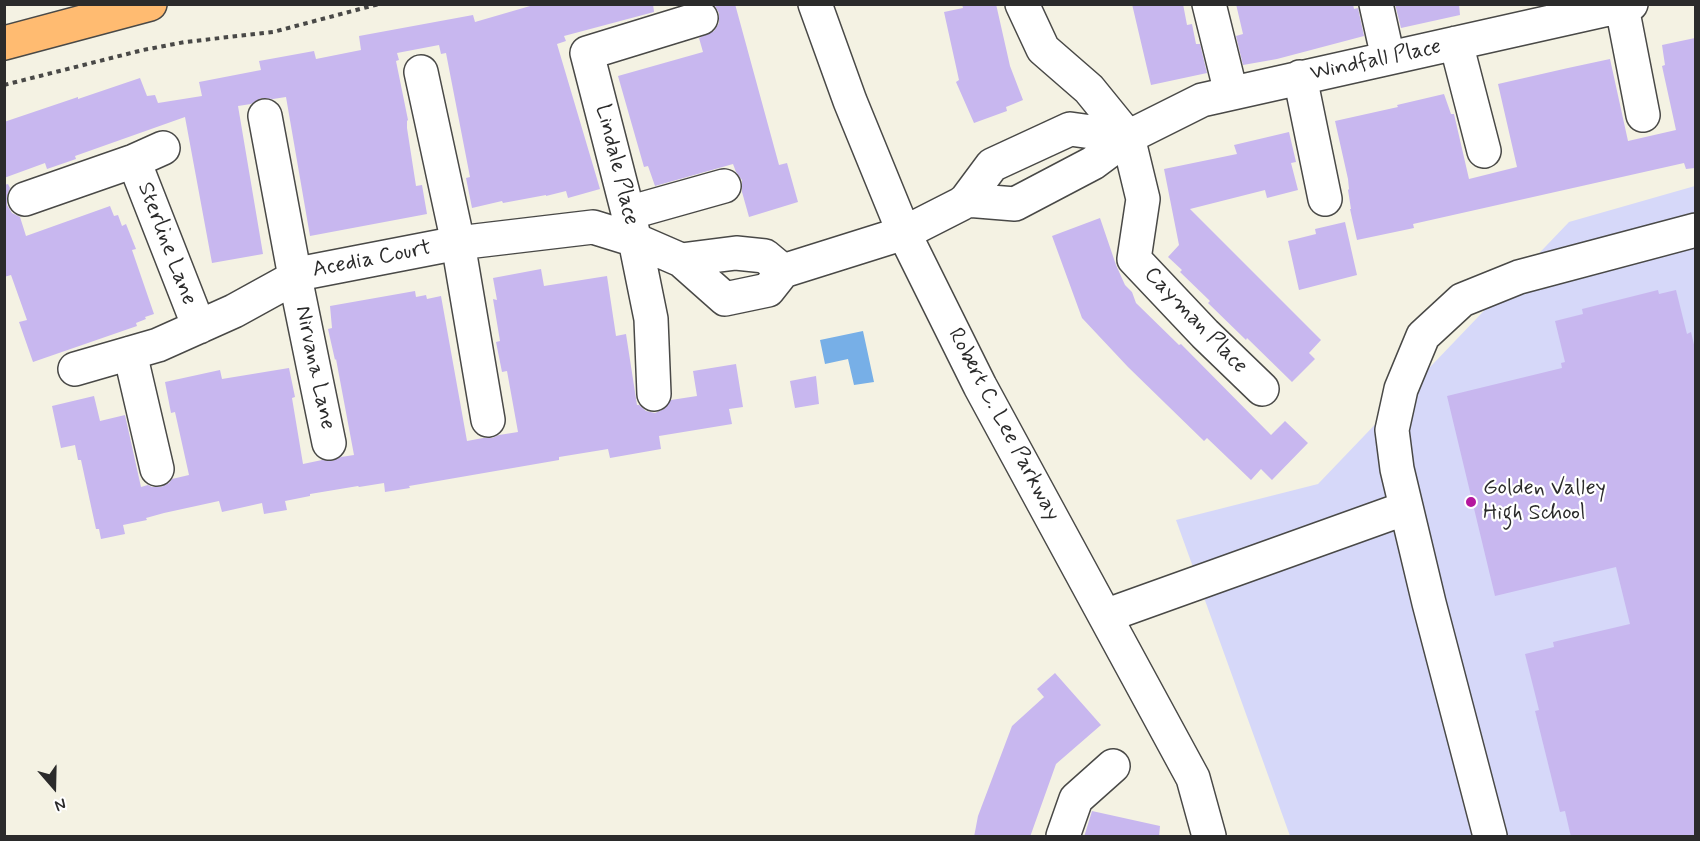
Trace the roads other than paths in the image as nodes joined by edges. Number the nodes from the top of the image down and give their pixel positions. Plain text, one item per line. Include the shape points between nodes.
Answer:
1 (150, 4) edge
2 (815, 4) edge
3 (1022, 4) edge
4 (1209, 4) edge
5 (1376, 4) edge
6 (1627, 6) edge
7 (1544, 14) edge
8 (701, 18) dead end
9 (4, 43) edge
10 (1456, 43) junction
11 (1388, 58) junction
12 (422, 72) dead end
13 (1300, 77) junction
14 (1231, 93) junction
15 (1643, 115) dead end
16 (265, 116) dead end
17 (1128, 137) junction
18 (164, 148) dead end
19 (1484, 151) dead end
20 (134, 160) junction
21 (724, 186) dead end
22 (25, 199) dead end
23 (1325, 199) dead end
24 (966, 201) junction
25 (632, 227) junction
26 (1695, 230) edge
27 (904, 233) junction
28 (458, 243) junction
29 (681, 260) junction
30 (783, 271) junction
31 (295, 277) junction
32 (199, 327) junction
33 (130, 353) junction
34 (75, 369) dead end
35 (1262, 389) dead end
36 (654, 394) dead end
37 (488, 420) dead end
38 (329, 443) dead end
39 (157, 469) dead end
40 (1406, 508) junction
41 (1104, 616) junction
42 (1113, 766) dead end
43 (1063, 837) edge
44 (1209, 837) edge
45 (1490, 837) edge

1 - 9 main road
2 - 27 street, Robert C. Lee Parkway
3 - 17 street, Cayman Place via 1043,49 1089,89
4 - 14 street
5 - 11 street
6 - 7 street, Windfall Place
6 - 15 street
7 - 10 street, Windfall Place
8 - 25 street, Lindale Place via 587,53
10 - 11 street, Windfall Place
10 - 19 street
11 - 13 street, Windfall Place
12 - 28 street
13 - 14 street, Windfall Place
13 - 23 street
14 - 17 street, Windfall Place via 1202,100
16 - 31 street, Nirvana Lane
17 - 24 street, Windfall Place via 1093,164 1015,204
17 - 24 street via 1070,129 992,165
17 - 35 street, Cayman Place via 1143,199 1134,259
18 - 20 street, Sterline Lane
20 - 22 street, Sterline Lane
20 - 32 street, Sterline Lane
21 - 25 street
24 - 27 street, Acedia Court
25 - 28 street, Acedia Court via 593,226
25 - 29 street, Acedia Court
25 - 36 street, Lindale Place via 651,319
26 - 40 street via 1519,277 1462,300 1423,336 1401,389 1392,430
27 - 30 street, Acedia Court
27 - 41 street, Robert C. Lee Parkway via 980,386
28 - 31 street, Acedia Court
28 - 37 street
29 - 30 street via 736,253 765,256
29 - 30 street, Acedia Court via 725,299 768,290
31 - 32 street, Acedia Court
31 - 38 street, Nirvana Lane
32 - 33 street, Acedia Court
33 - 34 street, Acedia Court
33 - 39 street
40 - 41 street
40 - 45 street
41 - 44 street, Robert C. Lee Parkway via 1193,778
42 - 43 street via 1076,799

